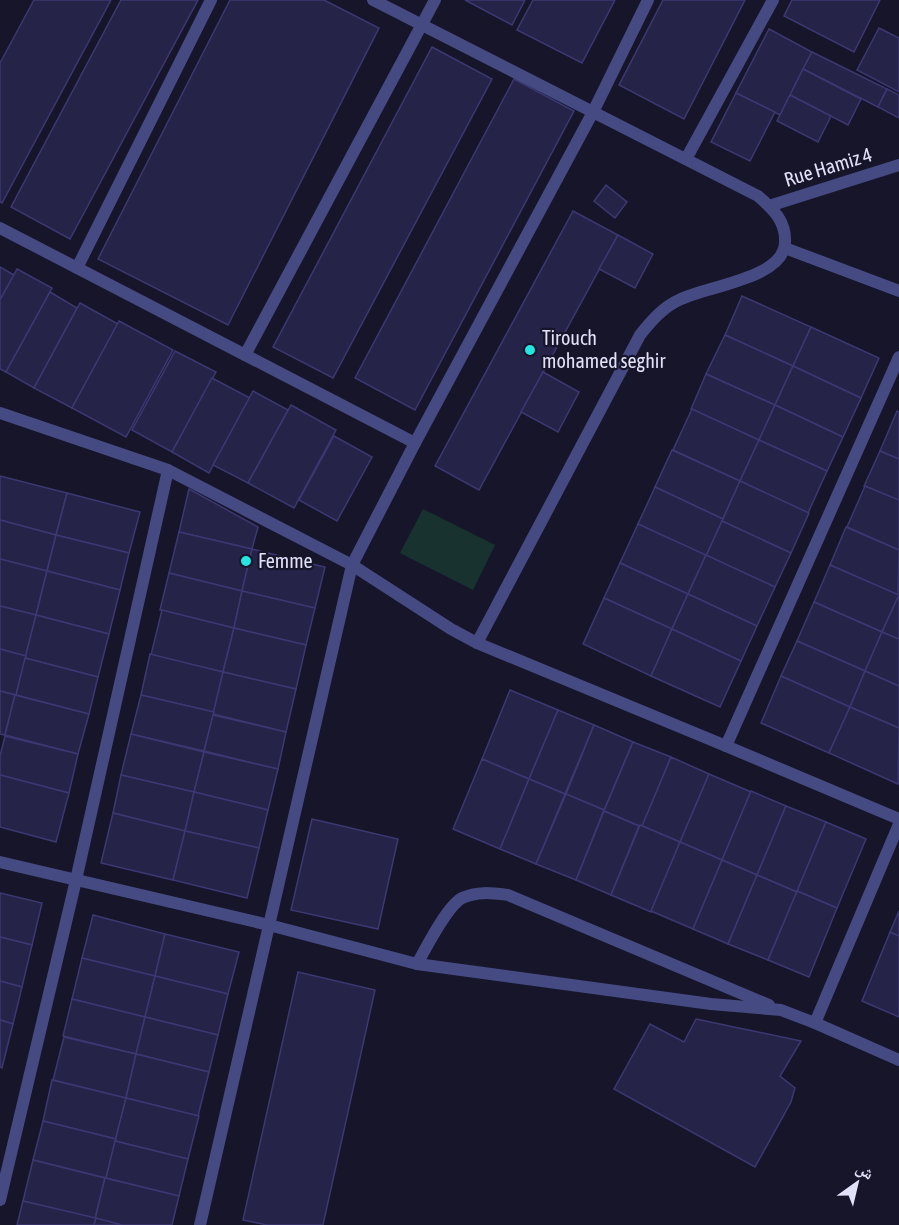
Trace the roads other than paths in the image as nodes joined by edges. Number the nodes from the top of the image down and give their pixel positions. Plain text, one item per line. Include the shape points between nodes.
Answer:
1 (211, 0) edge
2 (373, 0) edge
3 (435, 0) edge
4 (648, 0) edge
5 (772, 0) edge
6 (422, 25) junction
7 (593, 112) junction
8 (686, 159) junction
9 (899, 165) edge
10 (770, 206) junction
11 (0, 228) edge
12 (785, 248) junction
13 (77, 268) junction
14 (899, 291) edge
15 (245, 355) junction
16 (899, 357) edge
17 (0, 413) edge
18 (415, 442) junction
19 (168, 470) junction
20 (352, 566) junction
21 (477, 643) junction
22 (726, 746) junction
23 (899, 822) edge
24 (0, 862) edge
25 (76, 880) junction
26 (269, 925) junction
27 (417, 964) junction
28 (781, 1010) junction
29 (815, 1023) junction
30 (899, 1059) edge
31 (0, 1200) edge
32 (200, 1225) edge

1 - 13 street
2 - 6 street
3 - 6 street
4 - 7 street
5 - 8 street
6 - 7 street
6 - 15 street
7 - 8 street
7 - 18 street
8 - 10 street
9 - 10 street, Rue Hamiz 4
10 - 12 street via 786,233
11 - 13 street
12 - 14 street
12 - 21 street via 768,269 681,298 658,313 640,335
13 - 15 street
15 - 18 street
16 - 22 street
17 - 19 street
18 - 20 street
19 - 20 street
19 - 25 street
20 - 21 street
20 - 26 street
21 - 22 street
22 - 23 street
23 - 29 street
24 - 25 street
25 - 26 street
25 - 31 street
26 - 27 street
26 - 32 street
27 - 28 street
27 - 28 street via 460,899 483,892 508,895
28 - 29 street
29 - 30 street

